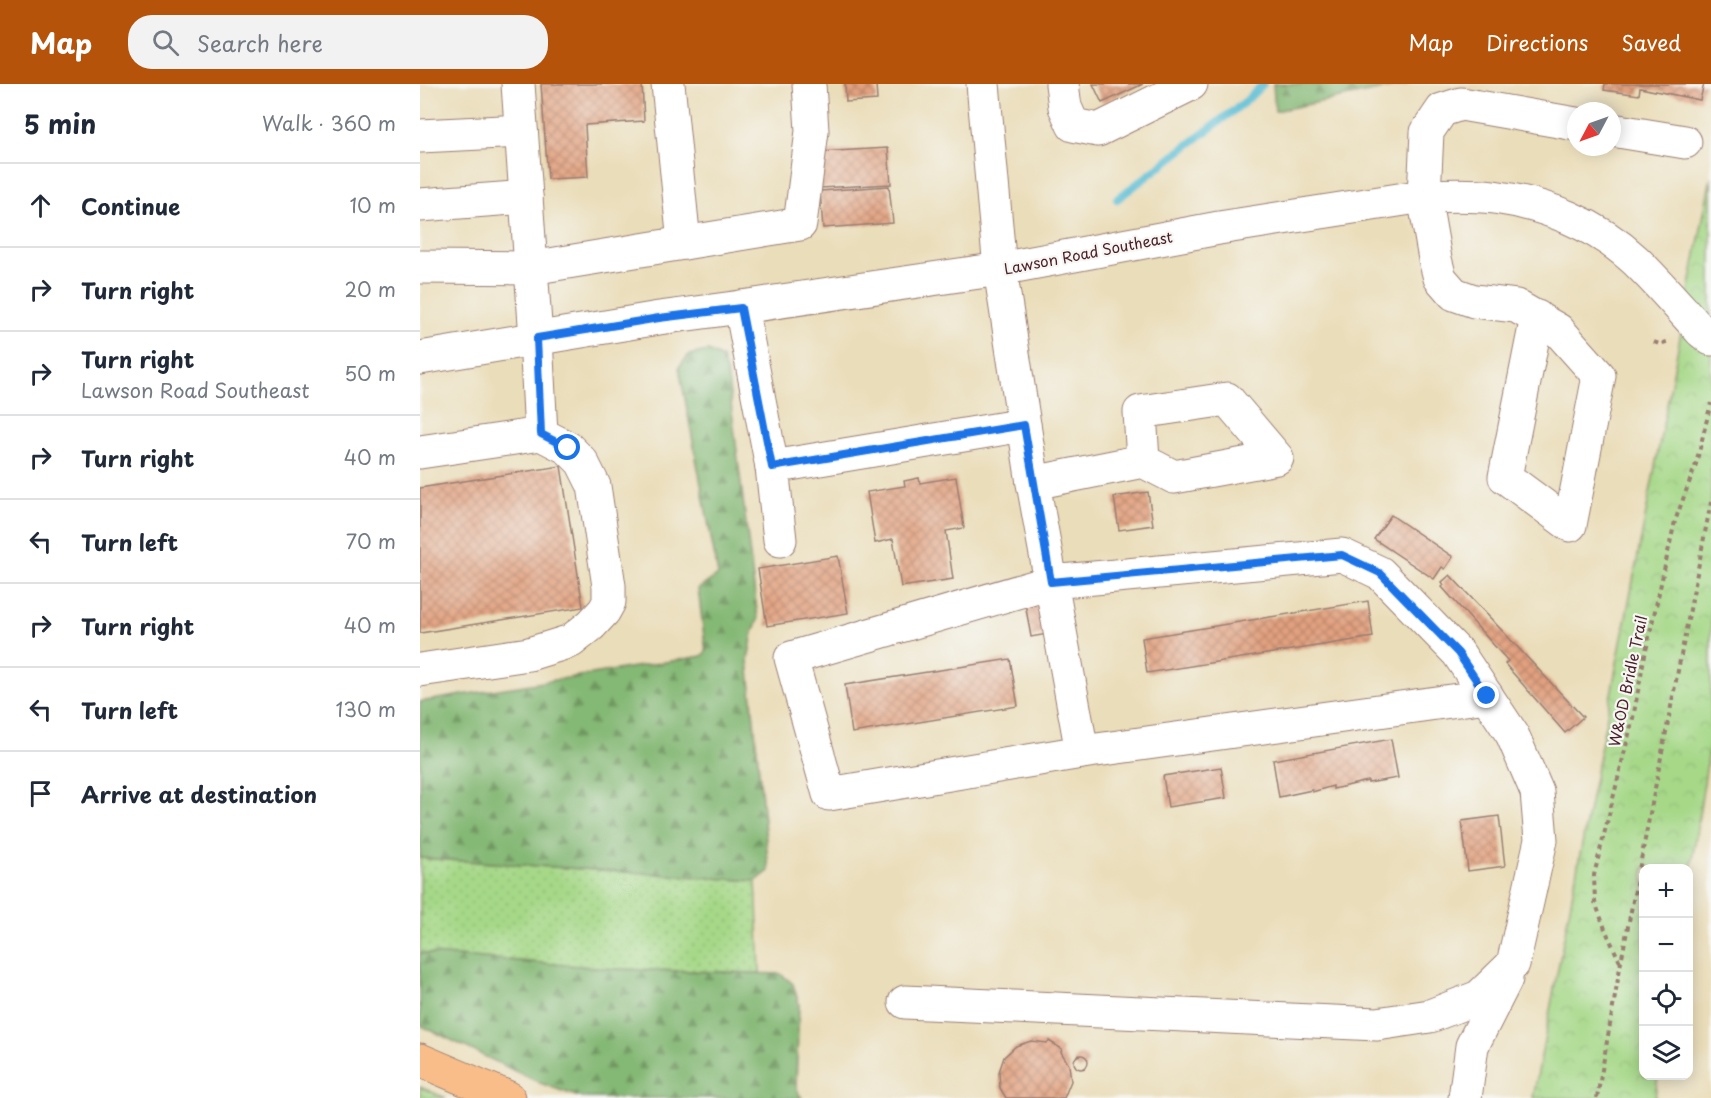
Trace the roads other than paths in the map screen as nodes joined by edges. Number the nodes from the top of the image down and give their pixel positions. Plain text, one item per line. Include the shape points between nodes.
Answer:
1 (518, 84) edge
2 (668, 84) edge
3 (809, 84) edge
4 (983, 84) edge
5 (1062, 84) edge
6 (1191, 84) edge
7 (1567, 122) edge
8 (521, 131) junction
9 (1621, 131) edge
10 (420, 136) edge
11 (1685, 142) dead end
12 (1424, 196) junction
13 (526, 197) junction
14 (420, 205) edge
15 (684, 243) junction
16 (420, 267) edge
17 (531, 268) junction
18 (1000, 269) junction
19 (741, 308) junction
20 (1537, 317) junction
21 (537, 338) junction
22 (1711, 339) edge
23 (420, 358) edge
24 (1024, 425) junction
25 (541, 434) junction
26 (420, 452) edge
27 (1143, 461) dead end
28 (772, 467) junction
29 (1033, 483) junction
30 (780, 540) dead end
31 (1051, 582) junction
32 (420, 670) edge
33 (1487, 696) junction
34 (1082, 752) junction
35 (1513, 964) junction
36 (905, 1002) dead end
37 (420, 1060) edge
38 (509, 1098) edge
39 (1465, 1098) edge

1 - 8 street
2 - 15 street
3 - 15 street via 812,131 800,224
4 - 18 street
5 - 6 street via 1065,107 1073,125 1098,130
7 - 12 street via 1461,104 1442,110 1427,132
8 - 10 street
8 - 13 street
9 - 11 street
12 - 18 street, Lawson Road Southeast via 1219,228
12 - 20 street via 1440,278 1454,294 1474,301 1516,306
12 - 22 street, Lawson Road Southeast via 1493,197 1568,216 1635,260
13 - 14 street
13 - 17 street
15 - 17 street
16 - 17 street
17 - 21 street
18 - 19 street, Lawson Road Southeast
18 - 24 street
19 - 21 street, Lawson Road Southeast
19 - 28 street
20 - 20 street via 1506,477 1570,525 1599,376 1558,330
21 - 23 street, Lawson Road Southeast
21 - 25 street
24 - 28 street
24 - 29 street
25 - 26 street
25 - 32 street via 568,448 582,462 594,486 609,602 600,617 571,641 530,654
27 - 29 street
28 - 30 street
29 - 31 street
31 - 33 street via 1342,555 1380,573 1458,653
31 - 34 street
31 - 34 street via 791,658 829,794
33 - 34 street
33 - 35 street via 1512,734 1536,792 1541,840
35 - 36 street via 1479,997 1430,1016 1377,1024
35 - 39 street via 1472,1046
37 - 38 highway

